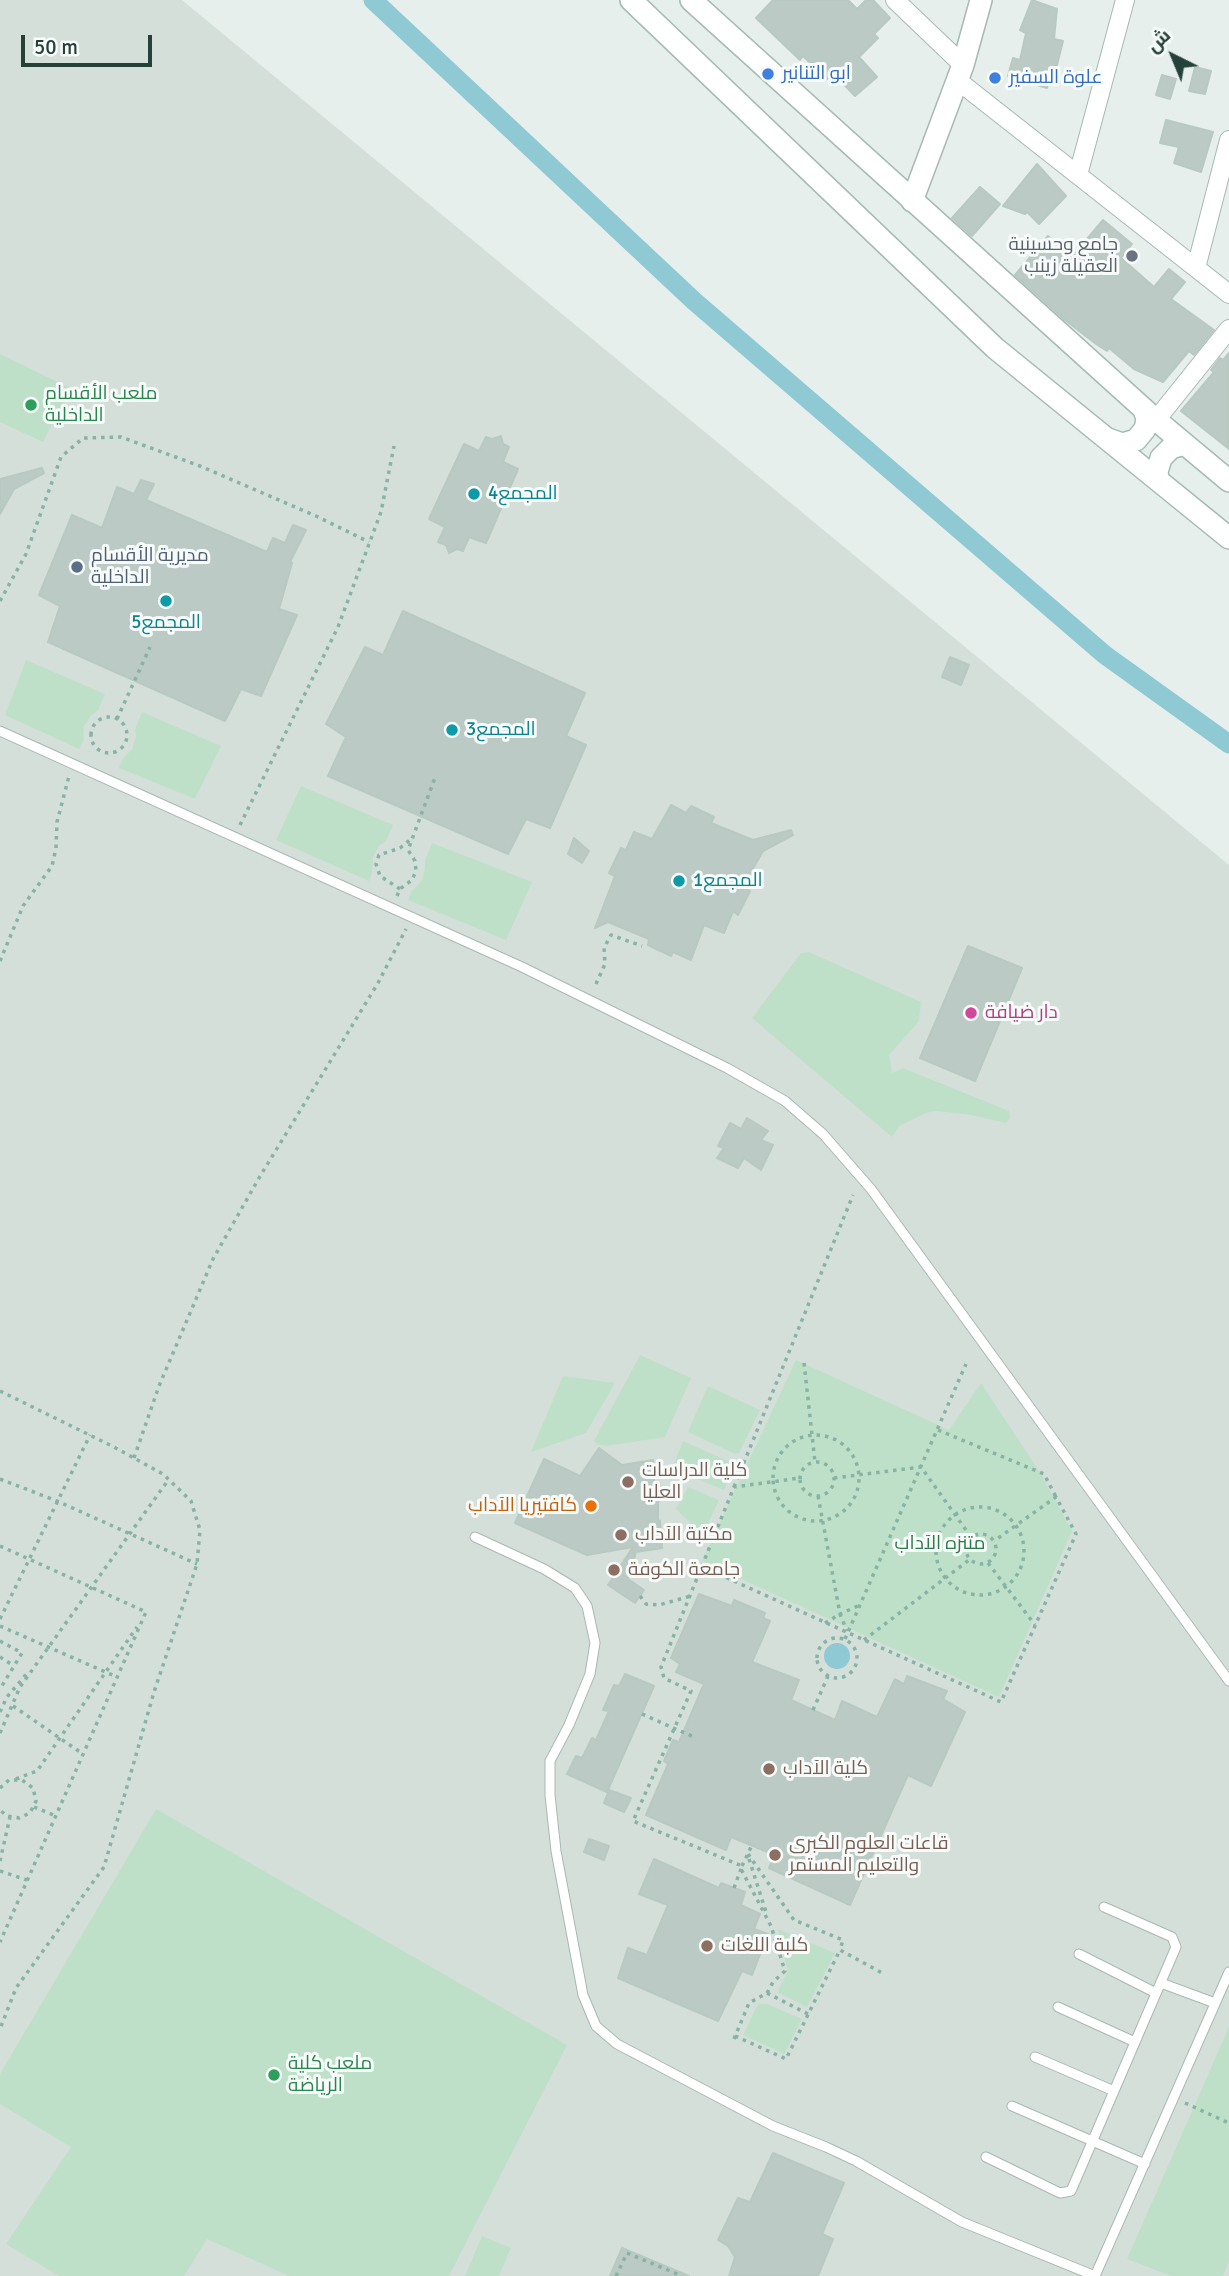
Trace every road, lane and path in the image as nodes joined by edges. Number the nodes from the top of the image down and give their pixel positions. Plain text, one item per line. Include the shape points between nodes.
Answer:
1 (631, 0) edge
2 (691, 0) edge
3 (895, 0) edge
4 (981, 0) edge
5 (1125, 0) edge
6 (960, 73) junction
7 (1229, 141) edge
8 (1078, 175) junction
9 (912, 201) junction
10 (1196, 268) junction
11 (1229, 294) edge
12 (1229, 330) edge
13 (1150, 415) junction
14 (1108, 439) junction
15 (1184, 444) junction
16 (394, 446) dead end
17 (1158, 480) junction
18 (1229, 481) edge
19 (1229, 538) edge
20 (369, 542) junction
21 (0, 601) edge
22 (150, 647) dead end
23 (117, 719) junction
24 (0, 731) edge
25 (73, 764) junction
26 (436, 775) dead end
27 (234, 837) junction
28 (412, 838) junction
29 (400, 889) junction
30 (396, 898) dead end
31 (412, 917) junction
32 (642, 946) dead end
33 (0, 961) edge
34 (596, 984) dead end
35 (853, 1195) dead end
36 (804, 1363) dead end
37 (966, 1364) dead end
38 (2, 1392) edge
39 (0, 1397) edge
40 (937, 1430) junction
41 (90, 1435) junction
42 (812, 1435) junction
43 (134, 1458) junction
44 (816, 1462) junction
45 (921, 1468) junction
46 (860, 1475) junction
47 (800, 1478) junction
48 (834, 1478) junction
49 (0, 1479) edge
50 (169, 1479) junction
51 (773, 1482) junction
52 (734, 1487) junction
53 (818, 1496) junction
54 (1056, 1497) junction
55 (57, 1502) junction
56 (955, 1515) junction
57 (822, 1521) junction
58 (1016, 1525) junction
59 (129, 1533) junction
60 (475, 1537) dead end
61 (971, 1537) junction
62 (994, 1541) junction
63 (0, 1546) edge
64 (29, 1558) junction
65 (969, 1560) junction
66 (988, 1563) junction
67 (197, 1564) junction
68 (703, 1567) junction
69 (946, 1578) junction
70 (91, 1586) junction
71 (1006, 1587) junction
72 (691, 1595) junction
73 (640, 1596) dead end
74 (860, 1605) junction
75 (839, 1614) junction
76 (143, 1618) junction
77 (0, 1619) edge
78 (825, 1623) junction
79 (1035, 1625) junction
80 (0, 1626) edge
81 (848, 1633) junction
82 (845, 1639) junction
83 (864, 1640) junction
84 (0, 1642) edge
85 (49, 1646) junction
86 (42, 1656) junction
87 (0, 1657) edge
88 (14, 1666) junction
89 (106, 1672) junction
90 (828, 1676) junction
91 (117, 1677) junction
92 (1229, 1681) edge
93 (0, 1689) edge
94 (1, 1705) edge
95 (12, 1705) junction
96 (813, 1710) dead end
97 (0, 1712) edge
98 (642, 1714) dead end
99 (674, 1729) junction
100 (0, 1733) edge
101 (60, 1738) junction
102 (696, 1738) dead end
103 (83, 1754) junction
104 (16, 1779) junction
105 (0, 1788) edge
106 (34, 1807) junction
107 (0, 1810) edge
108 (56, 1816) junction
109 (10, 1817) junction
110 (751, 1845) dead end
111 (748, 1854) junction
112 (0, 1861) edge
113 (741, 1868) junction
114 (0, 1871) edge
115 (27, 1880) junction
116 (733, 1888) dead end
117 (1104, 1907) dead end
118 (771, 1926) junction
119 (0, 1942) edge
120 (840, 1950) junction
121 (1079, 1954) dead end
122 (1229, 1972) edge
123 (884, 1973) dead end
124 (1160, 1983) junction
125 (767, 1993) junction
126 (1156, 1993) junction
127 (1215, 2003) junction
128 (1058, 2007) dead end
129 (808, 2014) junction
130 (0, 2029) edge
131 (1135, 2042) junction
132 (1035, 2057) dead end
133 (1114, 2091) junction
134 (1173, 2097) junction
135 (1012, 2106) dead end
136 (1229, 2123) edge
137 (1092, 2141) junction
138 (986, 2157) dead end
139 (1144, 2164) junction
140 (616, 2276) edge
141 (682, 2276) edge
142 (1095, 2276) edge

1 - 14 main road via 995,348
2 - 9 main road
3 - 6 street
4 - 6 main road
5 - 8 street
6 - 8 street
6 - 9 main road
7 - 10 street
8 - 10 street
9 - 13 main road
10 - 11 street
12 - 13 street
13 - 14 main road via 1136,440 1122,444
13 - 15 main road
14 - 17 main road
15 - 17 main road via 1161,458
15 - 18 main road
16 - 20 path via 381,512
17 - 19 main road
20 - 21 path via 200,466 121,437 83,439 61,457 26,554
20 - 27 path via 338,627
22 - 23 path
23 - 23 path via 103,718 93,725 90,737 101,752 118,751 126,742 127,731
24 - 25 lane
25 - 27 lane
25 - 33 path via 61,801 52,866 23,905
26 - 28 path
27 - 31 lane
28 - 29 path via 408,850 416,871
28 - 29 path via 379,855 376,864 380,876
29 - 30 path
31 - 43 path via 378,983 213,1259
31 - 92 lane via 727,1068 785,1101 823,1135 871,1188
32 - 34 path via 611,935
35 - 52 path
36 - 42 path
37 - 40 path
38 - 39 path
38 - 41 path
40 - 45 path
40 - 54 path via 1044,1474
41 - 43 path
41 - 55 path
42 - 44 path
42 - 46 path via 829,1436 844,1445 855,1458
42 - 51 path via 784,1449
43 - 50 path
44 - 47 path via 805,1468
44 - 48 path via 826,1465
45 - 46 path
45 - 56 path
45 - 74 path
46 - 48 path
46 - 57 path via 857,1493 847,1509
47 - 51 path
47 - 53 path via 803,1489
48 - 53 path via 828,1493
49 - 55 path
50 - 59 path
50 - 67 path via 191,1501 197,1515
51 - 52 path
51 - 57 path via 780,1502 791,1514
52 - 68 path
53 - 57 path
54 - 58 path
54 - 79 path via 1076,1534
55 - 59 path
55 - 64 path
56 - 58 path via 983,1507 1002,1513
56 - 61 path
56 - 69 path via 937,1544 938,1562
57 - 75 path
58 - 62 path
58 - 71 path via 1024,1558
59 - 67 path
59 - 70 path
60 - 142 lane via 575,1588 587,1606 595,1643 590,1674 550,1761 550,1795 555,1851 583,1995 596,2026 628,2050 773,2126 856,2161 962,2221
61 - 62 path via 981,1534
61 - 65 path via 966,1545
62 - 66 path via 995,1556
63 - 64 path
64 - 70 path
64 - 77 path
65 - 66 path via 978,1565
65 - 69 path
66 - 71 path
67 - 130 path via 154,1692 104,1867 16,1988
68 - 72 path
68 - 78 path
69 - 71 path via 974,1595
69 - 83 path
70 - 76 path via 146,1612
70 - 85 path
71 - 79 path
72 - 73 path via 659,1605 646,1604
72 - 99 path via 661,1667 664,1678 691,1691
74 - 75 path
74 - 81 path
75 - 78 path
75 - 81 path
76 - 89 path
76 - 91 path
78 - 81 path
79 - 83 path via 1001,1702
80 - 85 path
81 - 82 path
81 - 83 path
82 - 90 path via 832,1638 820,1646 818,1666
82 - 90 path via 855,1648 855,1667 846,1676
84 - 88 path via 22,1653
85 - 86 path
85 - 89 path
86 - 94 path
86 - 95 path
87 - 88 path
88 - 93 path
89 - 91 path
89 - 101 path
90 - 96 path
91 - 103 path
94 - 97 path
95 - 100 path
95 - 101 path
98 - 99 path
99 - 102 path
99 - 113 path via 633,1821
101 - 103 path
101 - 104 path via 37,1771
103 - 108 path
104 - 105 path
104 - 106 path via 33,1788
106 - 108 path
106 - 109 path via 25,1816
107 - 109 path
108 - 115 path
109 - 112 path
110 - 111 path
111 - 113 path
111 - 118 path
111 - 120 path via 794,1920 843,1940
113 - 116 path
113 - 118 path
114 - 115 path
115 - 119 path
117 - 124 lane via 1175,1940
118 - 125 path via 785,1971
120 - 123 path
120 - 129 path
121 - 126 lane
122 - 127 lane
124 - 126 lane
124 - 127 lane
125 - 129 path
125 - 129 path via 749,2003 734,2038 786,2059
126 - 131 lane
127 - 134 lane
128 - 131 lane
131 - 133 lane
132 - 133 lane
133 - 137 lane
134 - 136 path
134 - 139 lane
135 - 137 lane
137 - 138 lane via 1066,2193
137 - 139 lane
139 - 142 lane
140 - 141 path via 627,2253

